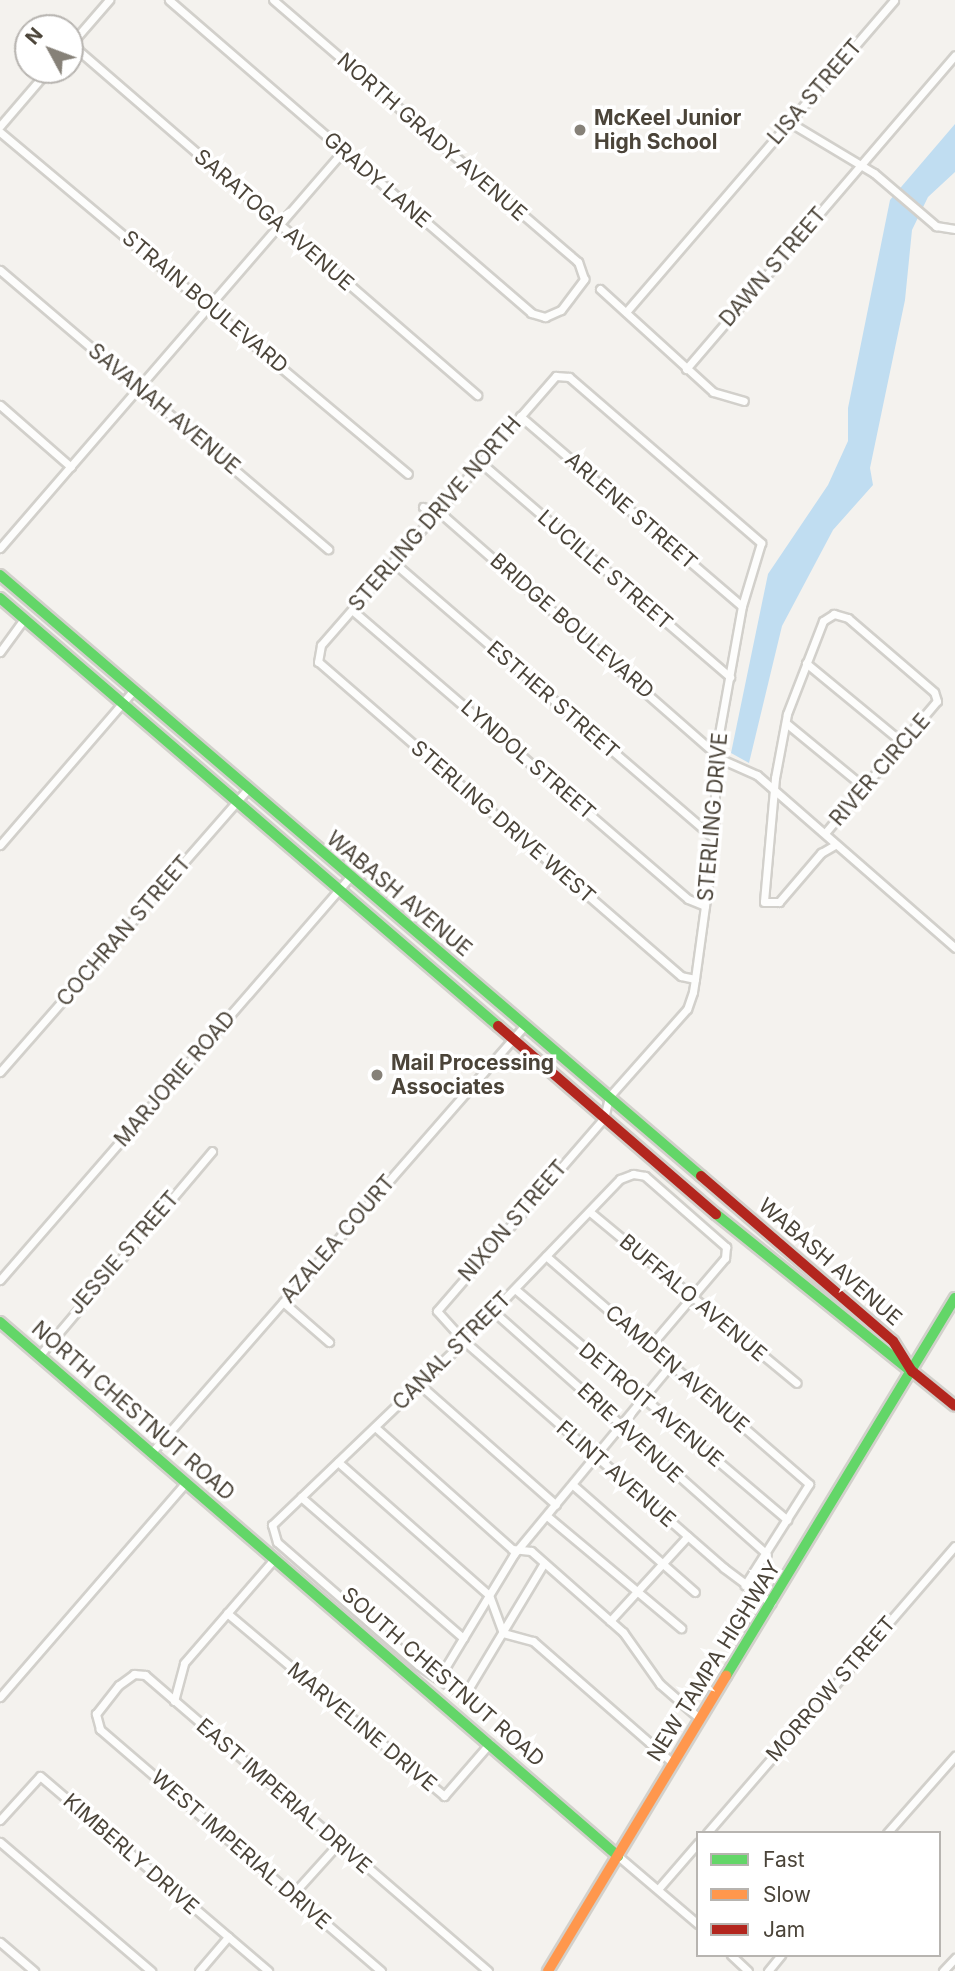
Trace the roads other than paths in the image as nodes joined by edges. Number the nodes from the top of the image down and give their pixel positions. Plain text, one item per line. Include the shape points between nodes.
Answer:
1 (109, 0) edge
2 (169, 0) edge
3 (273, 0) edge
4 (894, 0) edge
5 (84, 29) edge
6 (955, 55) edge
7 (84, 57) edge
8 (36, 84) edge
9 (789, 121) junction
10 (0, 126) edge
11 (0, 132) edge
12 (343, 151) junction
13 (861, 165) junction
14 (279, 224) junction
15 (955, 229) edge
16 (0, 270) edge
17 (584, 279) joint
18 (600, 289) dead end
19 (209, 305) junction
20 (626, 312) junction
21 (685, 369) junction
22 (138, 388) junction
23 (477, 396) dead end
24 (744, 401) dead end
25 (0, 405) edge
26 (520, 416) junction
27 (480, 462) junction
28 (71, 467) junction
29 (408, 474) dead end
30 (423, 507) dead end
31 (437, 511) junction
32 (0, 548) edge
33 (328, 549) dead end
34 (393, 562) junction
35 (0, 575) edge
36 (0, 598) edge
37 (742, 606) junction
38 (352, 610) junction
39 (24, 618) junction
40 (0, 652) edge
41 (318, 657) joint
42 (806, 663) junction
43 (730, 677) junction
44 (133, 691) junction
45 (122, 704) junction
46 (786, 723) junction
47 (902, 743) junction
48 (716, 751) junction
49 (864, 788) junction
50 (248, 789) junction
51 (776, 792) junction
52 (236, 802) junction
53 (825, 833) junction
54 (714, 838) junction
55 (0, 845) edge
56 (835, 845) junction
57 (350, 877) junction
58 (338, 891) junction
59 (705, 906) junction
60 (955, 948) edge
61 (695, 979) junction
62 (525, 1025) junction
63 (513, 1039) junction
64 (0, 1072) edge
65 (609, 1097) junction
66 (604, 1118) junction
67 (212, 1152) dead end
68 (718, 1191) junction
69 (706, 1205) junction
70 (590, 1212) junction
71 (546, 1256) junction
72 (0, 1280) edge
73 (515, 1289) junction
74 (691, 1298) junction
75 (955, 1298) edge
76 (283, 1302) junction
77 (493, 1311) junction
78 (0, 1322) edge
79 (329, 1342) dead end
80 (464, 1342) junction
81 (650, 1346) junction
82 (38, 1356) junction
83 (671, 1364) junction
84 (912, 1371) junction
85 (797, 1383) dead end
86 (420, 1385) junction
87 (642, 1397) junction
88 (955, 1406) edge
89 (620, 1426) junction
90 (375, 1427) junction
91 (152, 1452) junction
92 (595, 1455) junction
93 (338, 1462) junction
94 (186, 1482) junction
95 (573, 1485) junction
96 (301, 1497) junction
97 (556, 1505) junction
98 (547, 1516) junction
99 (788, 1520) junction
100 (241, 1529) joint
101 (688, 1536) junction
102 (955, 1546) edge
103 (520, 1547) junction
104 (767, 1554) junction
105 (275, 1558) junction
106 (544, 1563) junction
107 (663, 1563) junction
108 (745, 1585) junction
109 (636, 1591) junction
110 (695, 1592) dead end
111 (489, 1595) junction
112 (771, 1603) junction
113 (228, 1613) junction
114 (610, 1621) junction
115 (681, 1628) dead end
116 (503, 1633) junction
117 (463, 1638) junction
118 (439, 1678) junction
119 (0, 1696) edge
120 (174, 1701) junction
121 (699, 1718) junction
122 (100, 1729) joint
123 (490, 1743) junction
124 (955, 1756) edge
125 (673, 1763) junction
126 (0, 1820) edge
127 (709, 1831) edge
128 (889, 1831) edge
129 (0, 1842) edge
130 (338, 1843) junction
131 (696, 1845) edge
132 (618, 1856) junction
133 (659, 1888) junction
134 (293, 1894) junction
135 (696, 1922) edge
136 (228, 1937) junction
137 (0, 1942) edge
138 (733, 1957) edge
139 (779, 1957) edge
140 (955, 1958) edge
141 (34, 1971) edge
142 (151, 1971) edge
143 (198, 1971) edge
144 (268, 1971) edge
145 (381, 1971) edge
146 (488, 1971) edge
147 (548, 1971) edge
148 (748, 1971) edge
149 (768, 1971) edge
150 (943, 1971) edge

1 - 5 street
2 - 12 street, GRADY LANE
3 - 17 street, NORTH GRADY AVENUE via 578,262
4 - 9 street, LISA STREET
6 - 13 street, DAWN STREET
7 - 14 street, SARATOGA AVENUE
8 - 10 street
9 - 13 street
9 - 20 street, LISA STREET
11 - 19 street, STRAIN BOULEVARD
12 - 14 street
12 - 17 street, GRADY LANE via 537,316 561,310
13 - 15 street via 943,230
13 - 21 street, DAWN STREET
14 - 19 street
14 - 23 street, SARATOGA AVENUE
16 - 22 street, SAVANAH AVENUE
18 - 20 street
19 - 22 street
19 - 29 street, STRAIN BOULEVARD
20 - 21 street
21 - 24 street via 713,392
22 - 28 street
22 - 33 street, SAVANAH AVENUE
25 - 28 street
26 - 27 street, STERLING DRIVE NORTH
26 - 37 street, ARLENE STREET
26 - 37 street, STERLING DRIVE NORTH via 551,379 569,377 761,543
27 - 31 street, STERLING DRIVE NORTH
27 - 43 street, LUCILLE STREET
28 - 32 street
30 - 31 street, BRIDGE BOULEVARD
31 - 34 street, STERLING DRIVE NORTH
31 - 48 street, BRIDGE BOULEVARD
34 - 38 street, STERLING DRIVE NORTH
34 - 54 street, ESTHER STREET
35 - 44 main road, WABASH AVENUE
36 - 39 main road, WABASH AVENUE
37 - 43 street, STERLING DRIVE
38 - 41 street, STERLING DRIVE NORTH via 321,645
38 - 59 street, LYNDOL STREET via 688,899
39 - 40 street
39 - 45 main road, WABASH AVENUE
41 - 61 street, STERLING DRIVE WEST via 323,667 671,967
42 - 46 street, RIVER CIRCLE
42 - 47 street
42 - 47 street, RIVER CIRCLE via 827,617 848,618 936,695 934,706
43 - 48 street, STERLING DRIVE
44 - 45 street
44 - 50 main road, WABASH AVENUE
45 - 52 main road, WABASH AVENUE
45 - 55 street
46 - 49 street
46 - 51 street, RIVER CIRCLE
47 - 49 street, RIVER CIRCLE
48 - 51 street via 723,760 744,765
48 - 54 street, STERLING DRIVE
49 - 53 street, RIVER CIRCLE
50 - 52 street, COCHRAN STREET
50 - 57 main road, WABASH AVENUE
51 - 53 street
51 - 56 street, RIVER CIRCLE via 764,902 779,902 821,853
52 - 58 main road, WABASH AVENUE
52 - 64 street, COCHRAN STREET
53 - 56 street
54 - 59 street, STERLING DRIVE
56 - 60 street
57 - 58 street, MARJORIE ROAD
57 - 62 main road, WABASH AVENUE
58 - 63 main road, WABASH AVENUE
58 - 72 street, MARJORIE ROAD
59 - 61 street, STERLING DRIVE
61 - 65 street, STERLING DRIVE via 687,1009
62 - 63 street, AZALEA COURT
62 - 65 main road, WABASH AVENUE
63 - 66 main road, WABASH AVENUE
63 - 76 street, AZALEA COURT
65 - 66 street, NIXON STREET
65 - 68 main road, WABASH AVENUE
66 - 69 main road, WABASH AVENUE
66 - 80 street, NIXON STREET via 439,1307 439,1317
67 - 82 street, JESSIE STREET
68 - 69 main road
68 - 84 main road, WABASH AVENUE via 892,1341
69 - 84 main road, WABASH AVENUE via 883,1353
70 - 71 street, CANAL STREET
70 - 74 street, BUFFALO AVENUE
70 - 74 street, CANAL STREET via 620,1180 634,1174 645,1176 723,1243 725,1258
71 - 73 street, CANAL STREET
71 - 81 street, CAMDEN AVENUE
73 - 77 street, CANAL STREET
73 - 87 street, DETROIT AVENUE
74 - 81 street
74 - 85 street, BUFFALO AVENUE
75 - 84 main road, NEW TAMPA HIGHWAY
76 - 79 street
76 - 91 street, AZALEA COURT
77 - 80 street, CANAL STREET
77 - 89 street, ERIE AVENUE via 620,1420
78 - 82 main road, NORTH CHESTNUT ROAD
80 - 86 street, CANAL STREET
80 - 92 street, FLINT AVENUE
81 - 83 street, CAMDEN AVENUE
82 - 91 main road, NORTH CHESTNUT ROAD
83 - 87 street
83 - 99 street, CAMDEN AVENUE via 810,1485
84 - 88 main road
84 - 112 main road, NEW TAMPA HIGHWAY
86 - 90 street, CANAL STREET
86 - 97 street
87 - 89 street
87 - 99 street, DETROIT AVENUE
89 - 92 street
89 - 104 street, ERIE AVENUE
90 - 93 street, CANAL STREET
90 - 103 street via 512,1549
91 - 94 main road, NORTH CHESTNUT ROAD
92 - 95 street
92 - 101 street, FLINT AVENUE
93 - 96 street, CANAL STREET
93 - 111 street
94 - 100 main road, NORTH CHESTNUT ROAD
94 - 119 street
95 - 97 street
95 - 107 street
96 - 117 street
96 - 118 street, CANAL STREET via 275,1519 271,1528 277,1542
97 - 98 street
98 - 103 street
98 - 109 street
99 - 104 street
100 - 105 main road, SOUTH CHESTNUT ROAD
101 - 107 street
101 - 108 street, FLINT AVENUE
102 - 127 street, MORROW STREET
103 - 106 street
103 - 111 street
104 - 108 street
105 - 113 street
105 - 123 main road, SOUTH CHESTNUT ROAD
106 - 114 street
106 - 116 street
107 - 109 street
107 - 110 street
108 - 112 street, FLINT AVENUE
109 - 114 street
109 - 115 street
111 - 116 street
111 - 117 street
112 - 121 main road, NEW TAMPA HIGHWAY
113 - 120 street via 184,1663
113 - 123 street, MARVELINE DRIVE via 444,1796
114 - 121 street via 660,1684
116 - 118 street via 464,1696
116 - 125 street via 533,1641
117 - 118 street
120 - 122 street, EAST IMPERIAL DRIVE via 145,1675 134,1674 99,1709 95,1720
120 - 130 street, EAST IMPERIAL DRIVE
121 - 125 main road, NEW TAMPA HIGHWAY
122 - 134 street, WEST IMPERIAL DRIVE
123 - 132 main road, SOUTH CHESTNUT ROAD
124 - 128 street
125 - 132 main road, NEW TAMPA HIGHWAY
126 - 136 street, KIMBERLY DRIVE via 40,1776
129 - 142 street
130 - 134 street
130 - 146 street, EAST IMPERIAL DRIVE
131 - 133 street
132 - 133 street
132 - 147 main road, NEW TAMPA HIGHWAY
133 - 135 street
134 - 145 street, WEST IMPERIAL DRIVE
136 - 143 street
136 - 144 street, KIMBERLY DRIVE
137 - 141 street
138 - 148 street
139 - 149 street
140 - 150 street

